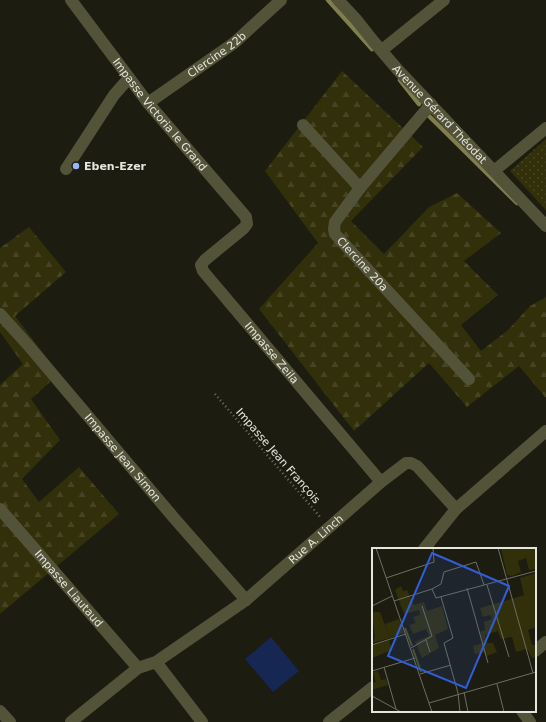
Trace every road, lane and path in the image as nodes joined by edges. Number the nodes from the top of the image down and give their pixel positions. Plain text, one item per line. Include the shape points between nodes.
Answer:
1 (71, 0) edge
2 (281, 0) edge
3 (338, 0) edge
4 (444, 0) edge
5 (382, 50) junction
6 (129, 78) junction
7 (148, 103) junction
8 (431, 104) junction
9 (303, 125) dead end
10 (546, 128) edge
11 (66, 169) dead end
12 (494, 171) junction
13 (360, 188) junction
14 (546, 226) edge
15 (244, 228) joint
16 (0, 314) edge
17 (469, 380) dead end
18 (215, 394) dead end
19 (546, 431) edge
20 (381, 482) junction
21 (0, 509) edge
22 (456, 509) junction
23 (329, 527) junction
24 (425, 548) edge
25 (246, 600) junction
26 (546, 642) edge
27 (536, 651) edge
28 (156, 662) junction
29 (138, 668) junction
30 (372, 688) edge
31 (0, 711) edge
32 (523, 712) edge
33 (10, 722) edge
34 (71, 722) edge
35 (202, 722) edge
36 (329, 722) edge
37 (530, 722) edge

1 - 6 street, Impasse Victoria le Grand
2 - 7 street, Clercine 22b via 234,43
3 - 5 street, Avenue Gérard Théodat
4 - 5 street
5 - 8 street, Avenue Gérard Théodat
6 - 7 street, Impasse Victoria le Grand
6 - 11 street via 114,95
7 - 15 street, Impasse Victoria le Grand via 246,217 247,224
8 - 12 street, Avenue Gérard Théodat
8 - 13 street, Clercine 20a
9 - 13 street
10 - 12 street
12 - 14 street, Avenue Gérard Théodat
13 - 17 street, Clercine 20a via 335,222 335,234
15 - 20 street, Impasse Zeila via 205,260 201,265 203,271
16 - 25 street, Impasse Jean Simon
18 - 23 path, Impasse Jean François
19 - 22 street
20 - 22 street, Rue A. Linch via 406,463 411,463 417,466
20 - 23 street, Rue A. Linch
21 - 29 street, Impasse Liautaud
22 - 24 street
23 - 25 street, Rue A. Linch
25 - 28 street, Rue A. Linch
26 - 27 street
28 - 29 street, Rue A. Linch
28 - 35 street
29 - 34 street, Rue A. Linch
30 - 36 street
31 - 33 street
32 - 37 street

